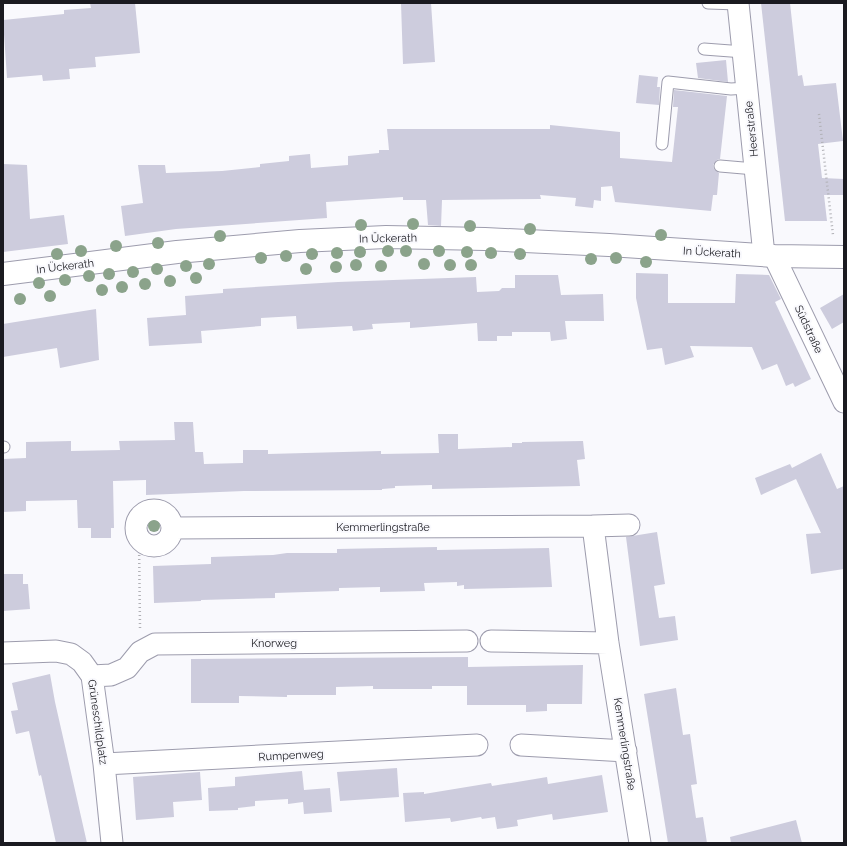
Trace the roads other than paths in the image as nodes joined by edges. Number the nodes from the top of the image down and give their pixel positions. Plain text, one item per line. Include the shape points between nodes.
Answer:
1 (708, 3) edge
2 (738, 4) edge
3 (704, 50) dead end
4 (744, 52) junction
5 (747, 88) junction
6 (662, 144) dead end
7 (720, 166) dead end
8 (755, 169) junction
9 (769, 255) junction
10 (840, 257) edge
11 (3, 274) edge
12 (844, 402) edge
13 (629, 525) dead end
14 (593, 526) junction
15 (172, 528) junction
16 (467, 641) dead end
17 (491, 641) dead end
18 (608, 643) junction
19 (3, 653) edge
20 (92, 676) junction
21 (477, 745) dead end
22 (521, 745) dead end
23 (626, 751) junction
24 (104, 764) junction
25 (112, 843) edge
26 (640, 843) edge

1 - 2 lane
2 - 4 street, Heerstraße
3 - 4 lane
4 - 5 street, Heerstraße
5 - 6 lane via 731,89 668,82
5 - 8 street, Heerstraße
7 - 8 lane
8 - 9 street, Heerstraße
9 - 10 main road, In Ückerath
9 - 11 main road, In Ückerath via 516,240 386,237 300,241 177,252
9 - 12 street, Südstraße
13 - 14 street, Kemmerlingstraße
14 - 15 street, Kemmerlingstraße
14 - 18 street, Kemmerlingstraße
15 - 15 street via 169,517 160,510 148,509 138,516 135,528 139,539 155,546 164,544 170,537
16 - 20 street, Knorweg via 155,644 140,652 127,668 111,675
17 - 18 street
18 - 23 street, Kemmerlingstraße
19 - 20 street, Grüneschildplatz via 56,651 71,654 82,662
20 - 24 street, Grüneschildplatz
21 - 24 street, Rumpenweg
22 - 23 street
23 - 26 street, Kemmerlingstraße
24 - 25 street, Grüneschildplatz

